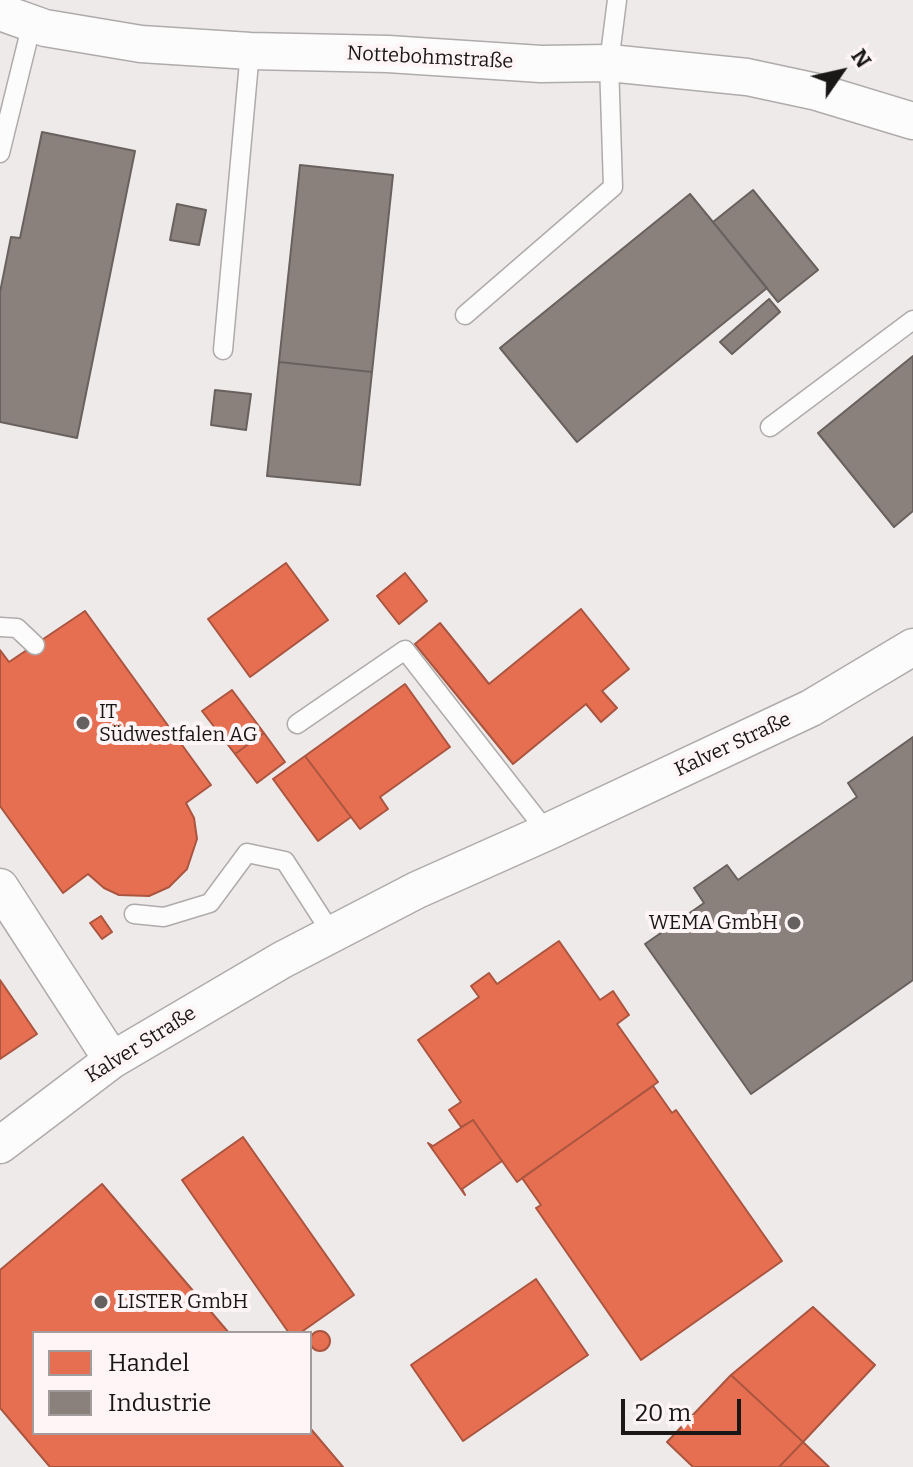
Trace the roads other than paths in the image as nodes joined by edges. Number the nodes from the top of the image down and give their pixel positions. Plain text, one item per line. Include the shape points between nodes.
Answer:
1 (617, 0) edge
2 (32, 16) edge
3 (250, 51) junction
4 (609, 63) junction
5 (913, 121) edge
6 (0, 153) edge
7 (465, 315) dead end
8 (913, 320) edge
9 (223, 350) dead end
10 (770, 427) dead end
11 (0, 627) edge
12 (35, 645) dead end
13 (913, 647) edge
14 (297, 724) dead end
15 (547, 832) junction
16 (0, 887) edge
17 (134, 914) dead end
18 (332, 934) junction
19 (112, 1060) junction
20 (0, 1145) edge

1 - 4 lane
2 - 3 street, Nottebohmstraße via 141,44
2 - 6 lane, Nottebohmstraße
3 - 4 street, Nottebohmstraße
3 - 9 lane
4 - 5 street, Nottebohmstraße via 747,77
4 - 7 lane via 613,187
8 - 10 lane
11 - 12 lane via 17,628
13 - 15 street, Kalver Straße via 811,708
14 - 15 lane via 405,650
15 - 18 street, Kalver Straße
16 - 19 street
17 - 18 lane via 164,917 210,903 247,853 285,861
18 - 19 street, Kalver Straße
19 - 20 street, Kalver Straße

